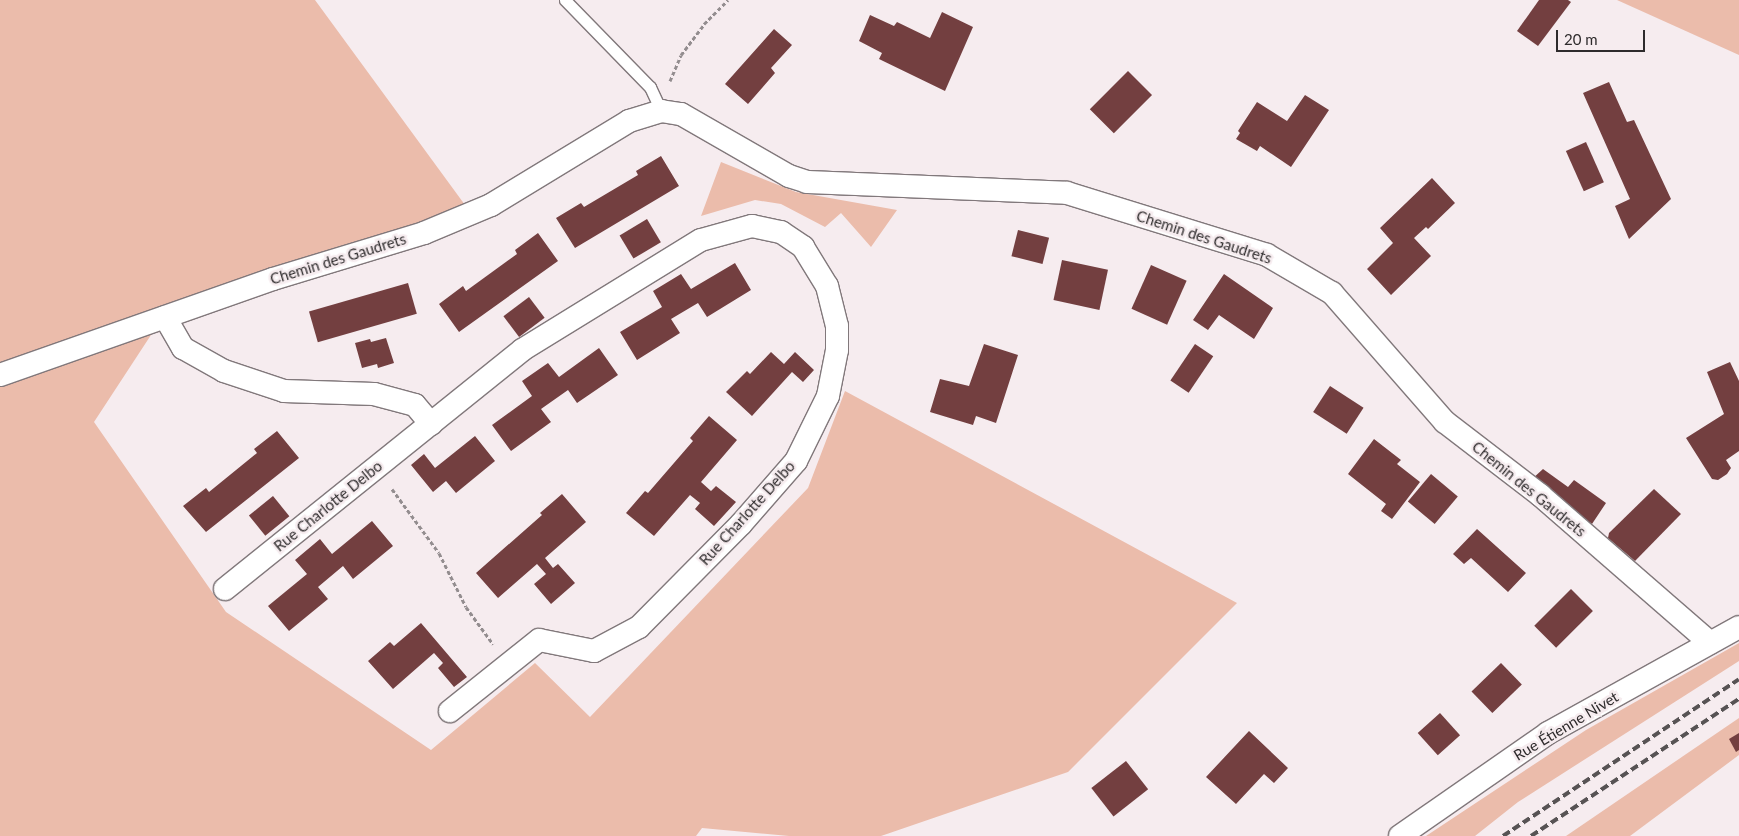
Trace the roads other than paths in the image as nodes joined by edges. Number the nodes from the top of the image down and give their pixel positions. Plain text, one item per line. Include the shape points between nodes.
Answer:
1 (565, 0) edge
2 (661, 111) junction
3 (164, 317) junction
4 (0, 374) edge
5 (431, 424) junction
6 (225, 589) dead end
7 (1739, 627) edge
8 (1710, 644) junction
9 (450, 711) dead end
10 (1400, 836) edge

1 - 2 lane via 650,87
2 - 3 street, Chemin des Gaudrets via 629,121 492,205 466,216 424,233 273,279
2 - 8 street, Chemin des Gaudrets via 681,114 789,176 807,182 1067,193 1267,255 1332,293 1445,422 1540,496
3 - 4 street, Chemin des Gaudrets
3 - 5 street via 183,348 224,371 284,391 374,394 415,405
5 - 6 street, Rue Charlotte Delbo
5 - 9 street, Rue Charlotte Delbo via 522,350 701,240 752,226 781,232 803,247 827,286 837,326 837,350 828,396 796,461 741,524 639,627 594,651 539,640
7 - 8 street, Rue Étienne Nivet
8 - 10 street, Rue Étienne Nivet via 1548,733

